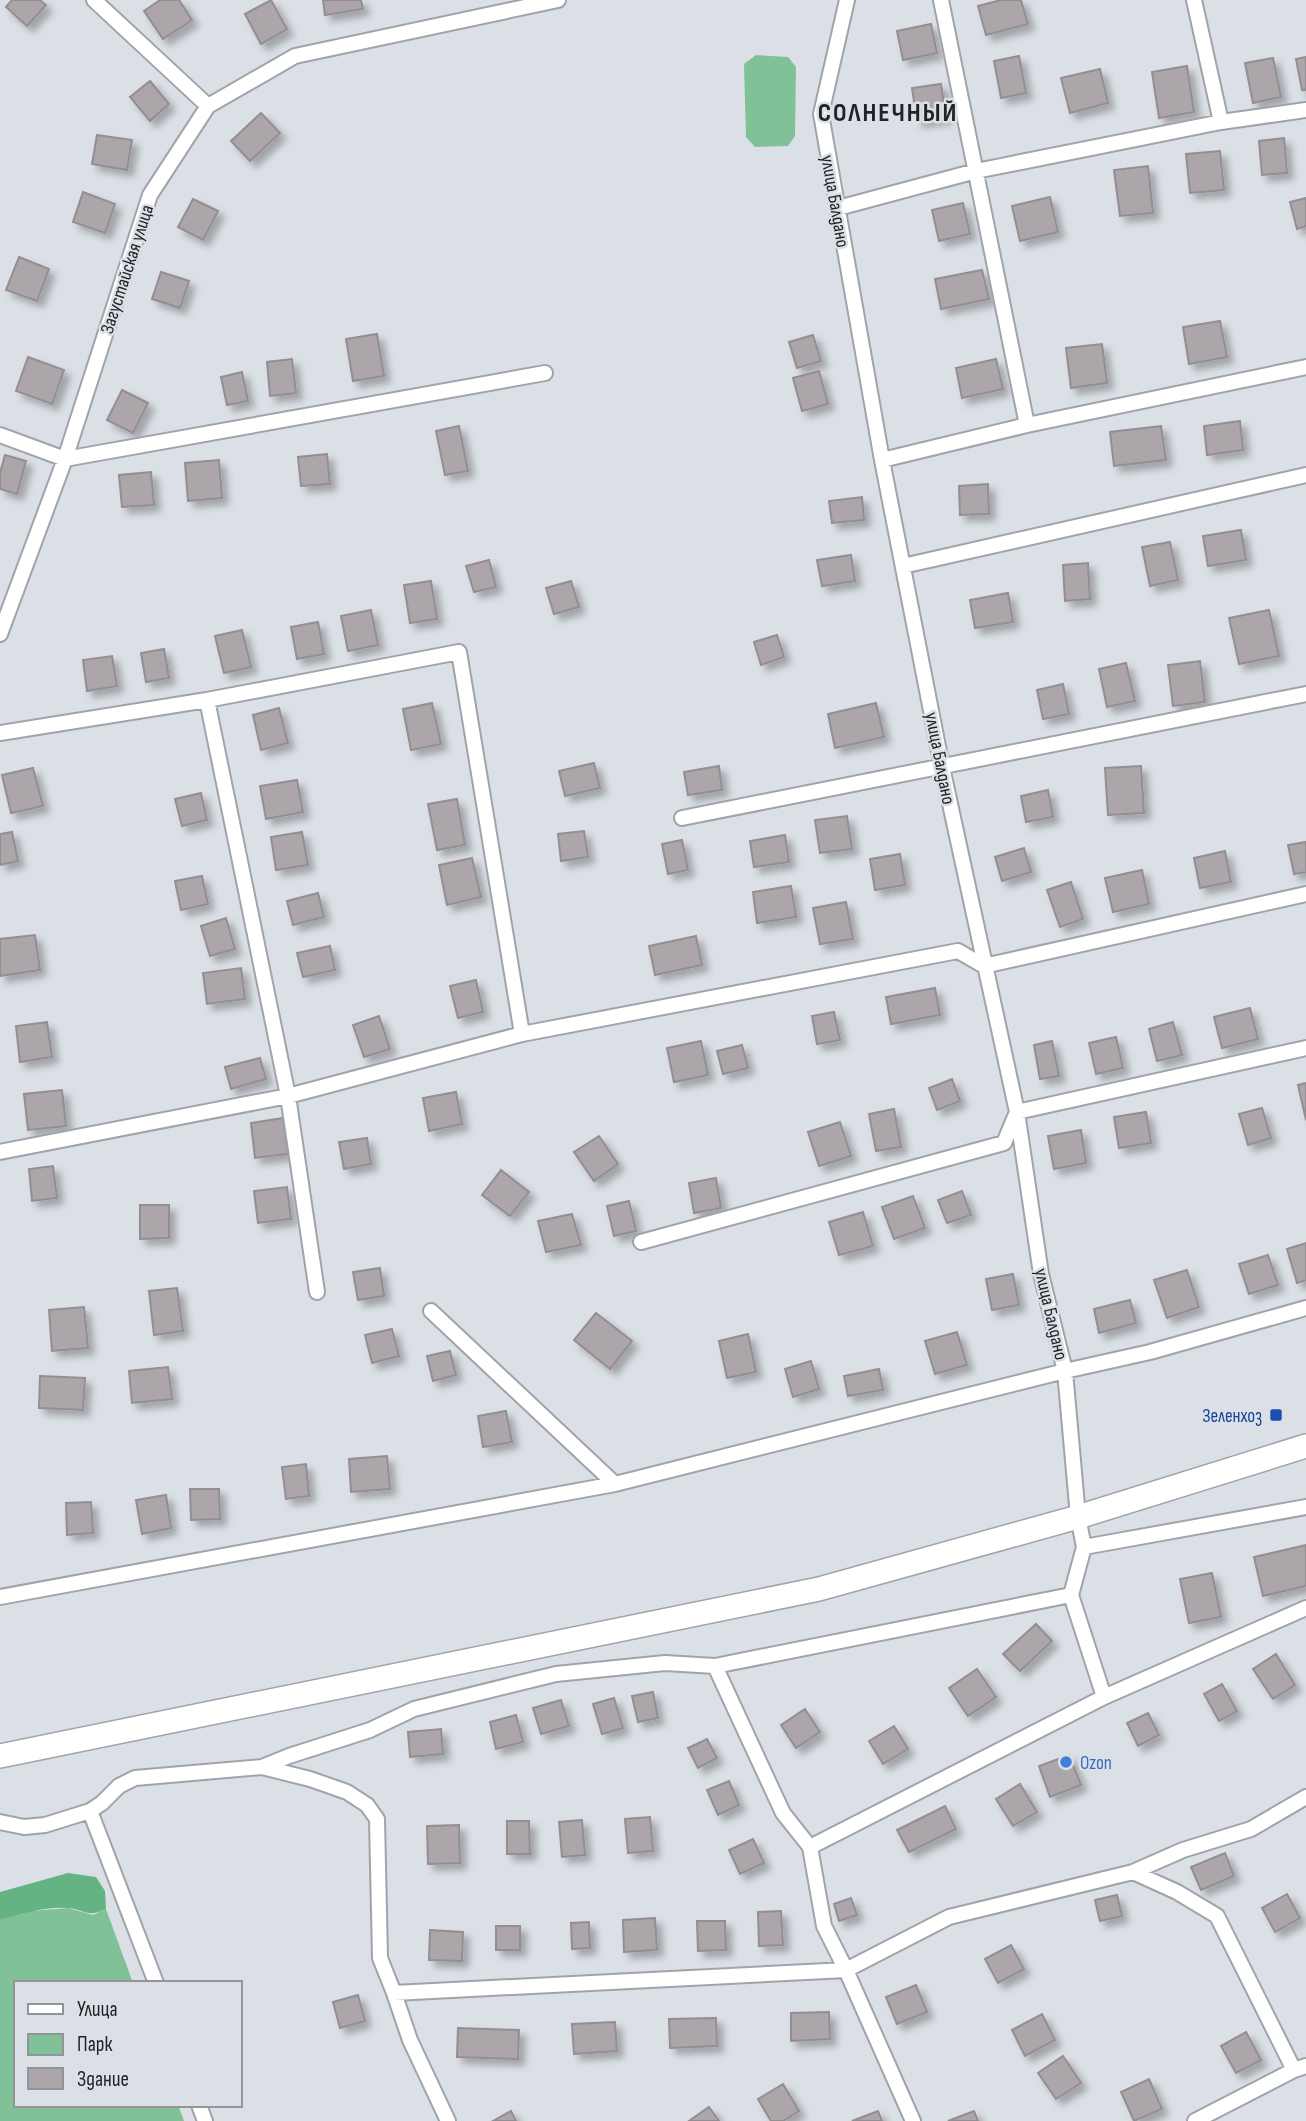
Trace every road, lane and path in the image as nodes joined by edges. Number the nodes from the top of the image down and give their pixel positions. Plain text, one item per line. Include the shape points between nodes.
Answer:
1 (94, 0) edge
2 (558, 0) edge
3 (847, 0) edge
4 (941, 0) edge
5 (1194, 0) edge
6 (208, 106) junction
7 (1306, 110) edge
8 (1221, 122) junction
9 (976, 171) junction
10 (838, 208) junction
11 (1306, 367) edge
12 (545, 373) dead end
13 (1027, 425) junction
14 (0, 435) edge
15 (65, 459) junction
16 (882, 460) junction
17 (1306, 475) edge
18 (903, 566) junction
19 (0, 634) edge
20 (1306, 694) edge
21 (206, 700) junction
22 (0, 733) edge
23 (942, 767) junction
24 (682, 818) dead end
25 (1306, 894) edge
26 (984, 966) junction
27 (522, 1034) junction
28 (1306, 1048) edge
29 (288, 1096) junction
30 (1017, 1112) junction
31 (0, 1152) edge
32 (641, 1242) dead end
33 (317, 1292) dead end
34 (1306, 1308) edge
35 (431, 1311) dead end
36 (1065, 1371) junction
37 (1306, 1446) edge
38 (615, 1484) junction
39 (1306, 1507) edge
40 (1078, 1517) junction
41 (1084, 1547) junction
42 (1071, 1595) junction
43 (0, 1598) edge
44 (1306, 1608) edge
45 (715, 1666) junction
46 (1104, 1696) junction
47 (0, 1756) edge
48 (262, 1767) junction
49 (1306, 1797) edge
50 (90, 1811) junction
51 (0, 1822) edge
52 (810, 1847) junction
53 (1133, 1871) junction
54 (846, 1970) junction
55 (155, 1981) edge
56 (394, 1993) junction
57 (1300, 2068) edge
58 (448, 2121) edge
59 (913, 2121) edge
60 (1195, 2121) edge

1 - 6 street
2 - 6 street, Загустайская улица via 295,56
3 - 10 street, улица Балдано via 821,114
4 - 9 street
5 - 8 street
6 - 15 street, Загустайская улица via 150,195
7 - 8 street
8 - 9 street
9 - 10 street
9 - 13 street
10 - 16 street, улица Балдано
11 - 13 street
12 - 15 street
13 - 16 street
14 - 15 street
15 - 19 street, Загустайская улица
16 - 18 street, улица Балдано
17 - 18 street
18 - 23 street, улица Балдано
20 - 23 street
21 - 22 street
21 - 27 street via 459,652
21 - 29 street
23 - 24 street
23 - 26 street, улица Балдано
25 - 26 street
26 - 27 street via 958,951
26 - 30 street, улица Балдано
27 - 29 street
28 - 30 street
29 - 31 street
29 - 33 street
30 - 32 street via 1004,1143
30 - 36 street, улица Балдано via 1041,1274
34 - 36 street
35 - 38 street
36 - 38 street
36 - 40 street, улица Балдано
37 - 40 main road
38 - 43 street
39 - 41 street
40 - 41 street, улица Балдано
40 - 47 main road via 819,1589
41 - 42 street
42 - 45 street
42 - 46 street
44 - 46 street
45 - 48 street via 665,1663 556,1674 414,1709 370,1730
45 - 52 street via 783,1813
46 - 52 street
48 - 50 street via 135,1778
48 - 56 street via 346,1791 367,1805 377,1819 380,1958
49 - 53 street via 1251,1829
50 - 51 street via 45,1825
50 - 55 street
52 - 54 street via 824,1926
53 - 54 street via 948,1917
53 - 57 street via 1217,1916
54 - 56 street
54 - 59 street
56 - 58 street via 410,2040
57 - 60 street

